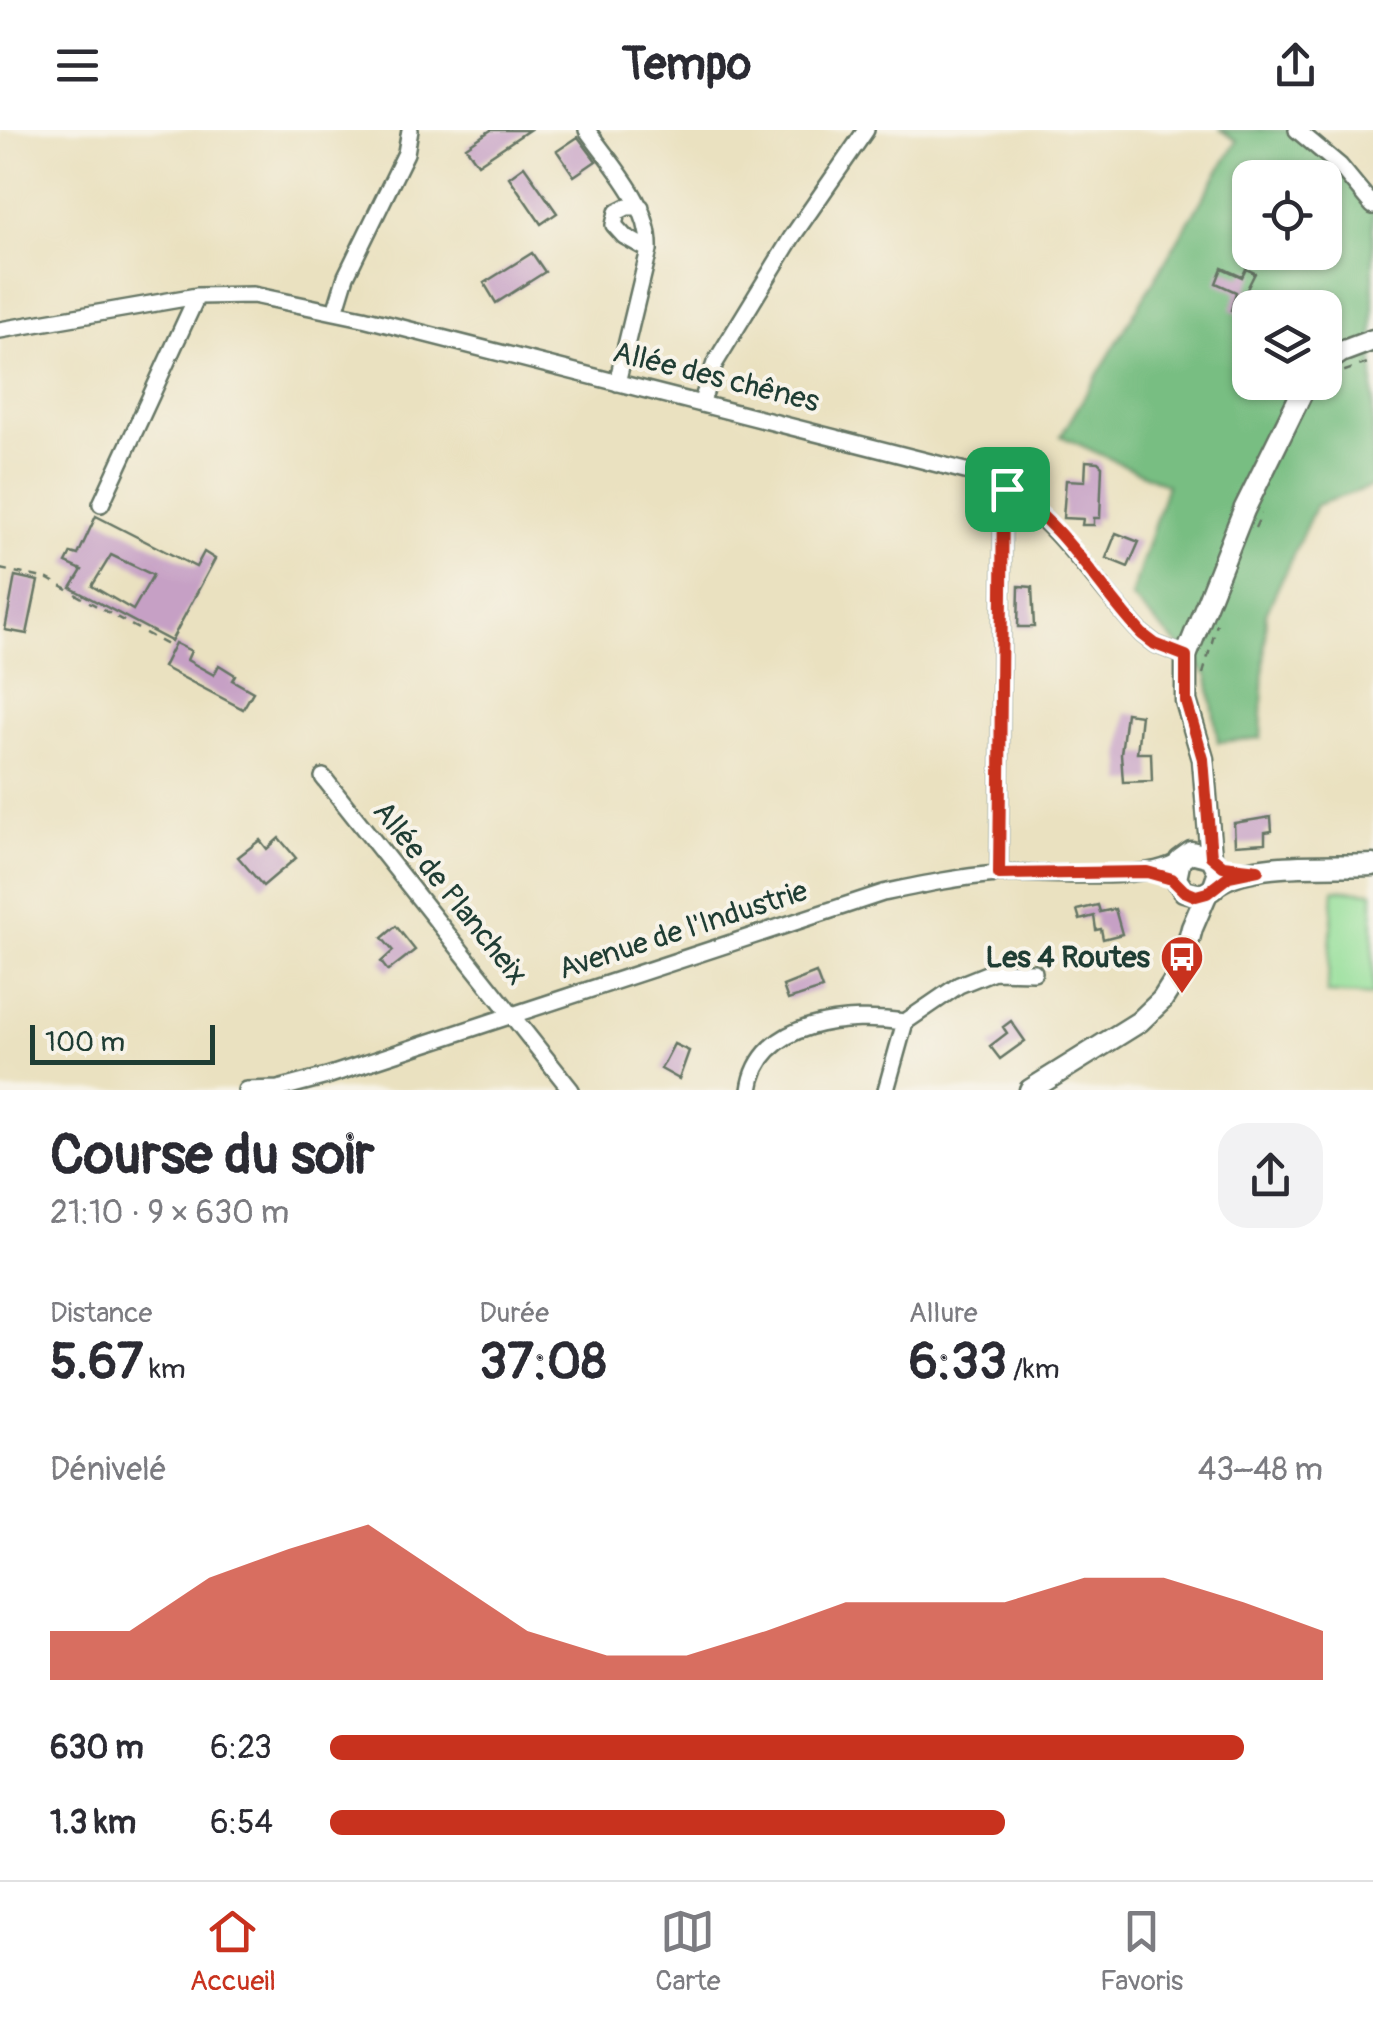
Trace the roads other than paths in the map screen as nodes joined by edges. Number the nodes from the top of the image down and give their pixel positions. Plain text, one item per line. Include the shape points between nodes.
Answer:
1 (410, 130) edge
2 (587, 130) edge
3 (866, 130) edge
4 (1297, 130) edge
5 (1373, 206) edge
6 (640, 207) junction
7 (649, 250) junction
8 (196, 296) junction
9 (335, 312) junction
10 (0, 330) edge
11 (1373, 340) edge
12 (1342, 352) edge
13 (618, 382) junction
14 (1306, 400) edge
15 (702, 404) junction
16 (1007, 489) junction
17 (101, 504) dead end
18 (1186, 656) junction
19 (323, 778) dead end
20 (1199, 858) junction
21 (1373, 865) edge
22 (1258, 870) junction
23 (1147, 872) junction
24 (999, 874) junction
25 (1181, 888) junction
26 (1212, 888) junction
27 (1192, 928) junction
28 (1034, 972) dead end
29 (512, 1015) junction
30 (906, 1022) junction
31 (246, 1090) edge
32 (571, 1090) edge
33 (750, 1090) edge
34 (886, 1090) edge
35 (1030, 1090) edge

1 - 9 street via 406,153
2 - 6 street
3 - 15 street via 716,363
4 - 5 street
6 - 7 street
6 - 7 street via 618,212 614,226
7 - 13 street
8 - 9 street, Allée des chênes via 253,296
8 - 10 street, Allée des chênes
8 - 17 street
9 - 13 street, Allée des chênes
11 - 12 main road
13 - 15 street, Allée des chênes
14 - 18 main road via 1244,510
15 - 16 street, Allée des chênes via 973,473
16 - 18 street, Allée des chênes via 1049,523 1142,634
16 - 24 street
18 - 20 main road via 1186,701 1203,759 1209,819
19 - 29 street, Allée de Plancheix
20 - 22 main road
20 - 23 street, Avenue de l'Industrie
20 - 25 main road via 1175,872
20 - 26 main road via 1219,872
21 - 22 main road
22 - 26 main road
23 - 24 street, Avenue de l'Industrie
23 - 25 street, Avenue de l'Industrie
24 - 29 street, Avenue de l'Industrie via 882,892
25 - 26 main road via 1196,896
25 - 27 main road
26 - 27 main road
27 - 35 main road via 1181,970 1151,1012
28 - 30 street via 994,971 959,985
29 - 31 street, Avenue de l'Industrie via 327,1076
29 - 32 street, Allée de Plancheix
30 - 33 street via 816,1022 764,1056
30 - 34 street

